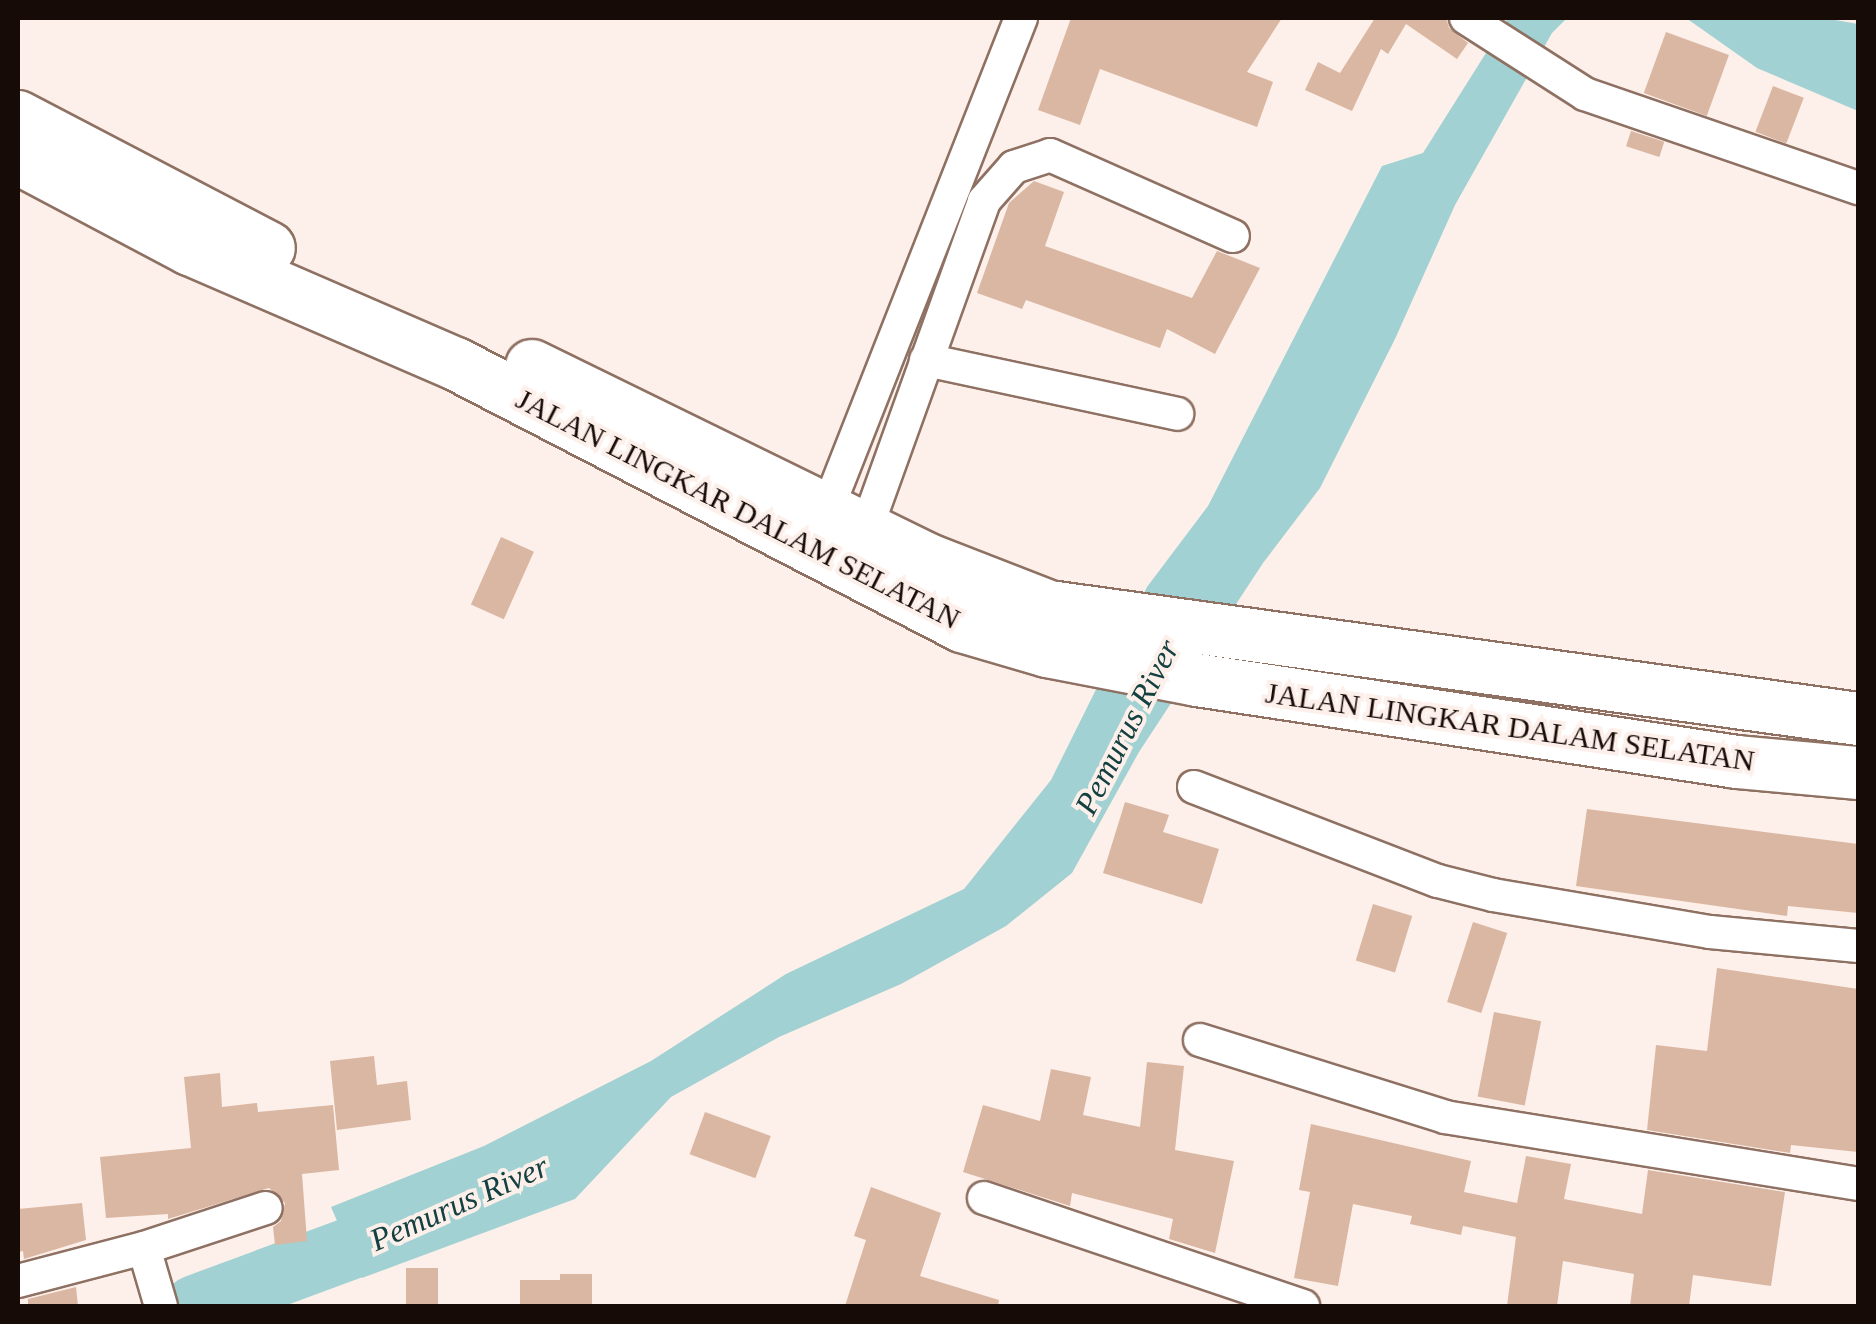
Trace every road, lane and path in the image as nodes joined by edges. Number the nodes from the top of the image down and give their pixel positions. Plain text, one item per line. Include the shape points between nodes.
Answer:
1 (1021, 18) edge
2 (1477, 26) edge
3 (18, 117) edge
4 (18, 158) edge
5 (1858, 188) edge
6 (1233, 236) dead end
7 (926, 360) junction
8 (1177, 414) dead end
9 (848, 536) junction
10 (1048, 629) junction
11 (1742, 704) junction
12 (1858, 719) edge
13 (1737, 762) junction
14 (1858, 773) edge
15 (1194, 787) dead end
16 (1858, 946) edge
17 (1200, 1040) dead end
18 (1858, 1184) edge
19 (984, 1198) dead end
20 (266, 1208) dead end
21 (152, 1278) edge
22 (18, 1281) edge
23 (1303, 1306) edge

1 - 9 street
2 - 5 street via 1585,94
3 - 9 main road, JALAN LINGKAR DALAM SELATAN via 254,242 468,335
4 - 9 main road, JALAN LINGKAR DALAM SELATAN via 190,248
6 - 7 street via 1050,155 1031,160 999,179 984,200
7 - 8 street
7 - 9 street
9 - 10 main road, JALAN LINGKAR DALAM SELATAN via 986,586
10 - 11 main road, JALAN LINGKAR DALAM SELATAN via 1305,643
10 - 13 main road, JALAN LINGKAR DALAM SELATAN via 1294,695
11 - 12 main road, JALAN LINGKAR DALAM SELATAN
11 - 13 main road
13 - 14 main road, JALAN LINGKAR DALAM SELATAN
15 - 16 street via 1438,881 1493,895 1710,932
17 - 18 street via 1462,1121
19 - 23 street
20 - 21 street
21 - 22 street

